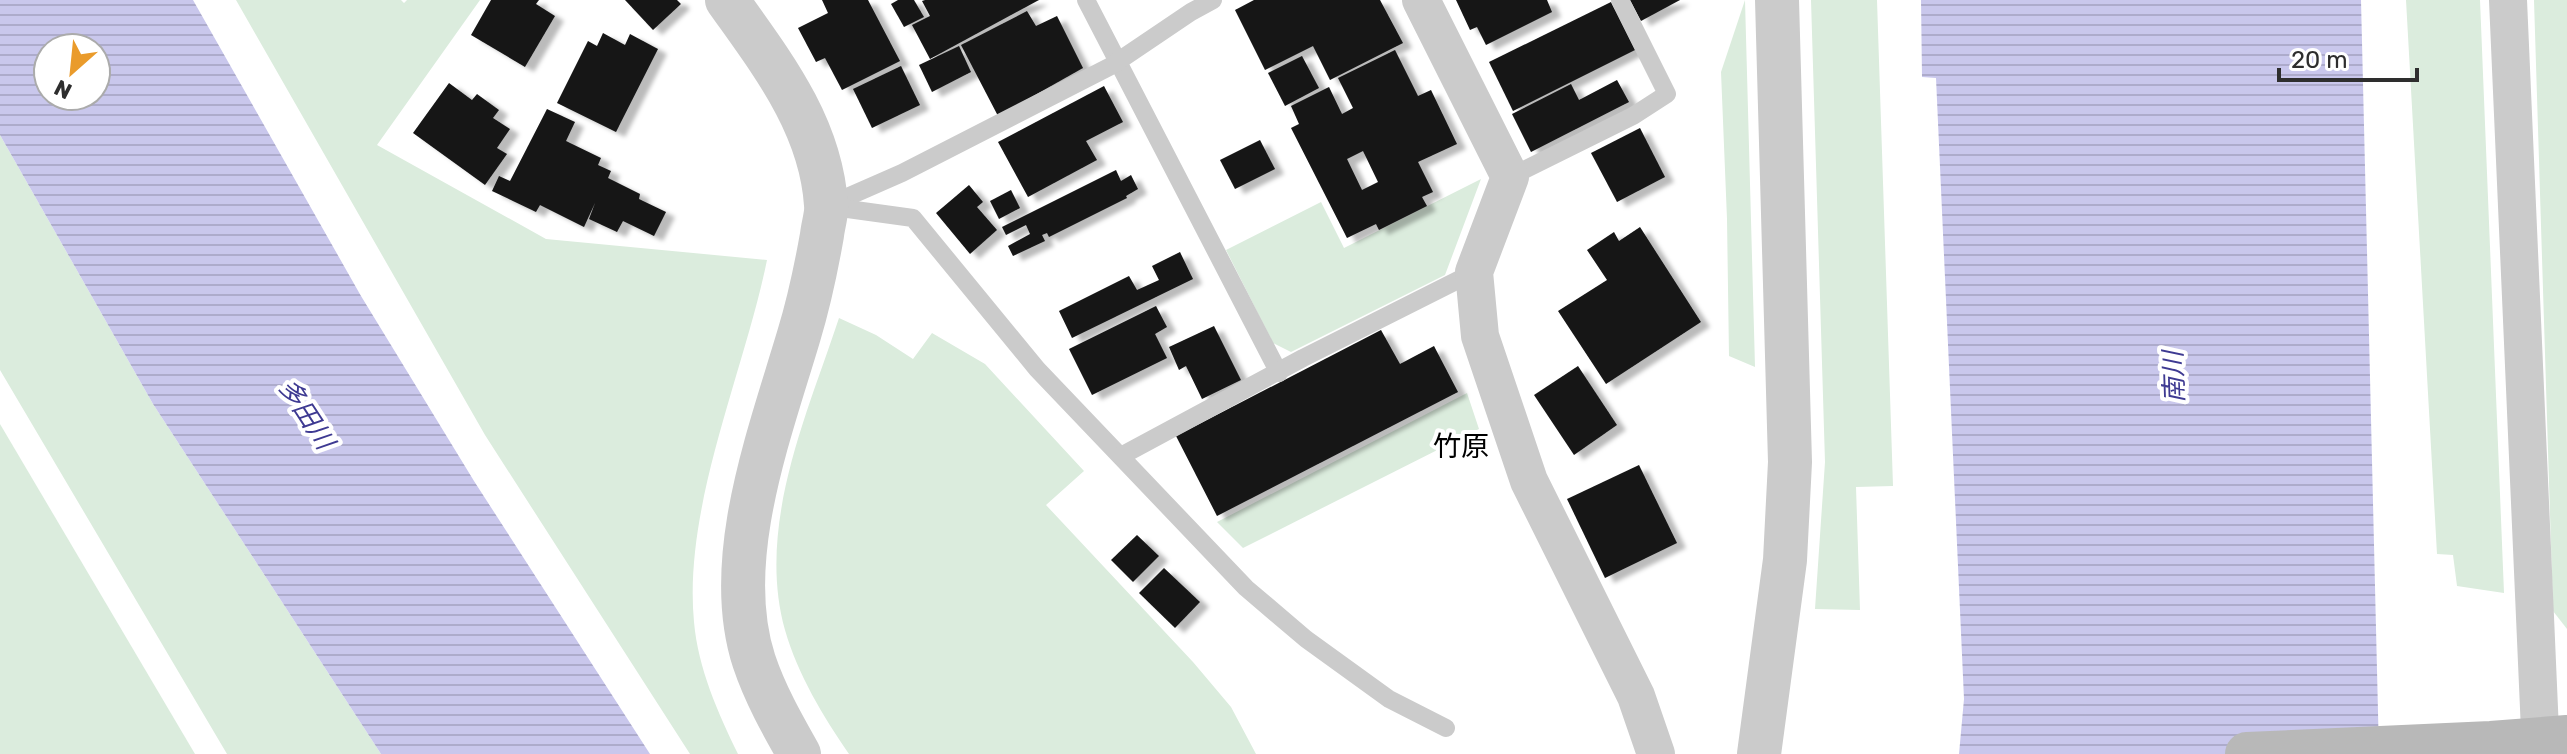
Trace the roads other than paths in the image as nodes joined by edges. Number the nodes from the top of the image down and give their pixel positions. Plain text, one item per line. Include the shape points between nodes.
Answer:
1 (727, 0) edge
2 (1086, 0) edge
3 (1213, 0) edge
4 (1421, 0) edge
5 (1620, 0) edge
6 (1777, 0) edge
7 (2508, 0) edge
8 (1117, 60) junction
9 (1510, 177) junction
10 (826, 206) junction
11 (1474, 272) junction
12 (1279, 373) junction
13 (1121, 456) junction
14 (1446, 728) dead end
15 (2549, 743) edge
16 (799, 754) edge
17 (1656, 754) edge
18 (1759, 754) edge
19 (2247, 754) edge

1 - 10 street via 785,81 815,146
2 - 8 lane
3 - 8 lane
4 - 9 street
5 - 9 lane via 1667,94
6 - 18 street via 1790,462 1785,560
7 - 15 street
8 - 10 lane via 916,166
8 - 12 lane
9 - 11 street
10 - 13 lane via 913,218 1037,369
10 - 16 street via 814,284 743,548 753,659
11 - 12 lane
11 - 17 street via 1480,336 1529,481 1636,696
12 - 13 lane
13 - 14 lane via 1246,588 1306,639 1389,699
15 - 19 main road

